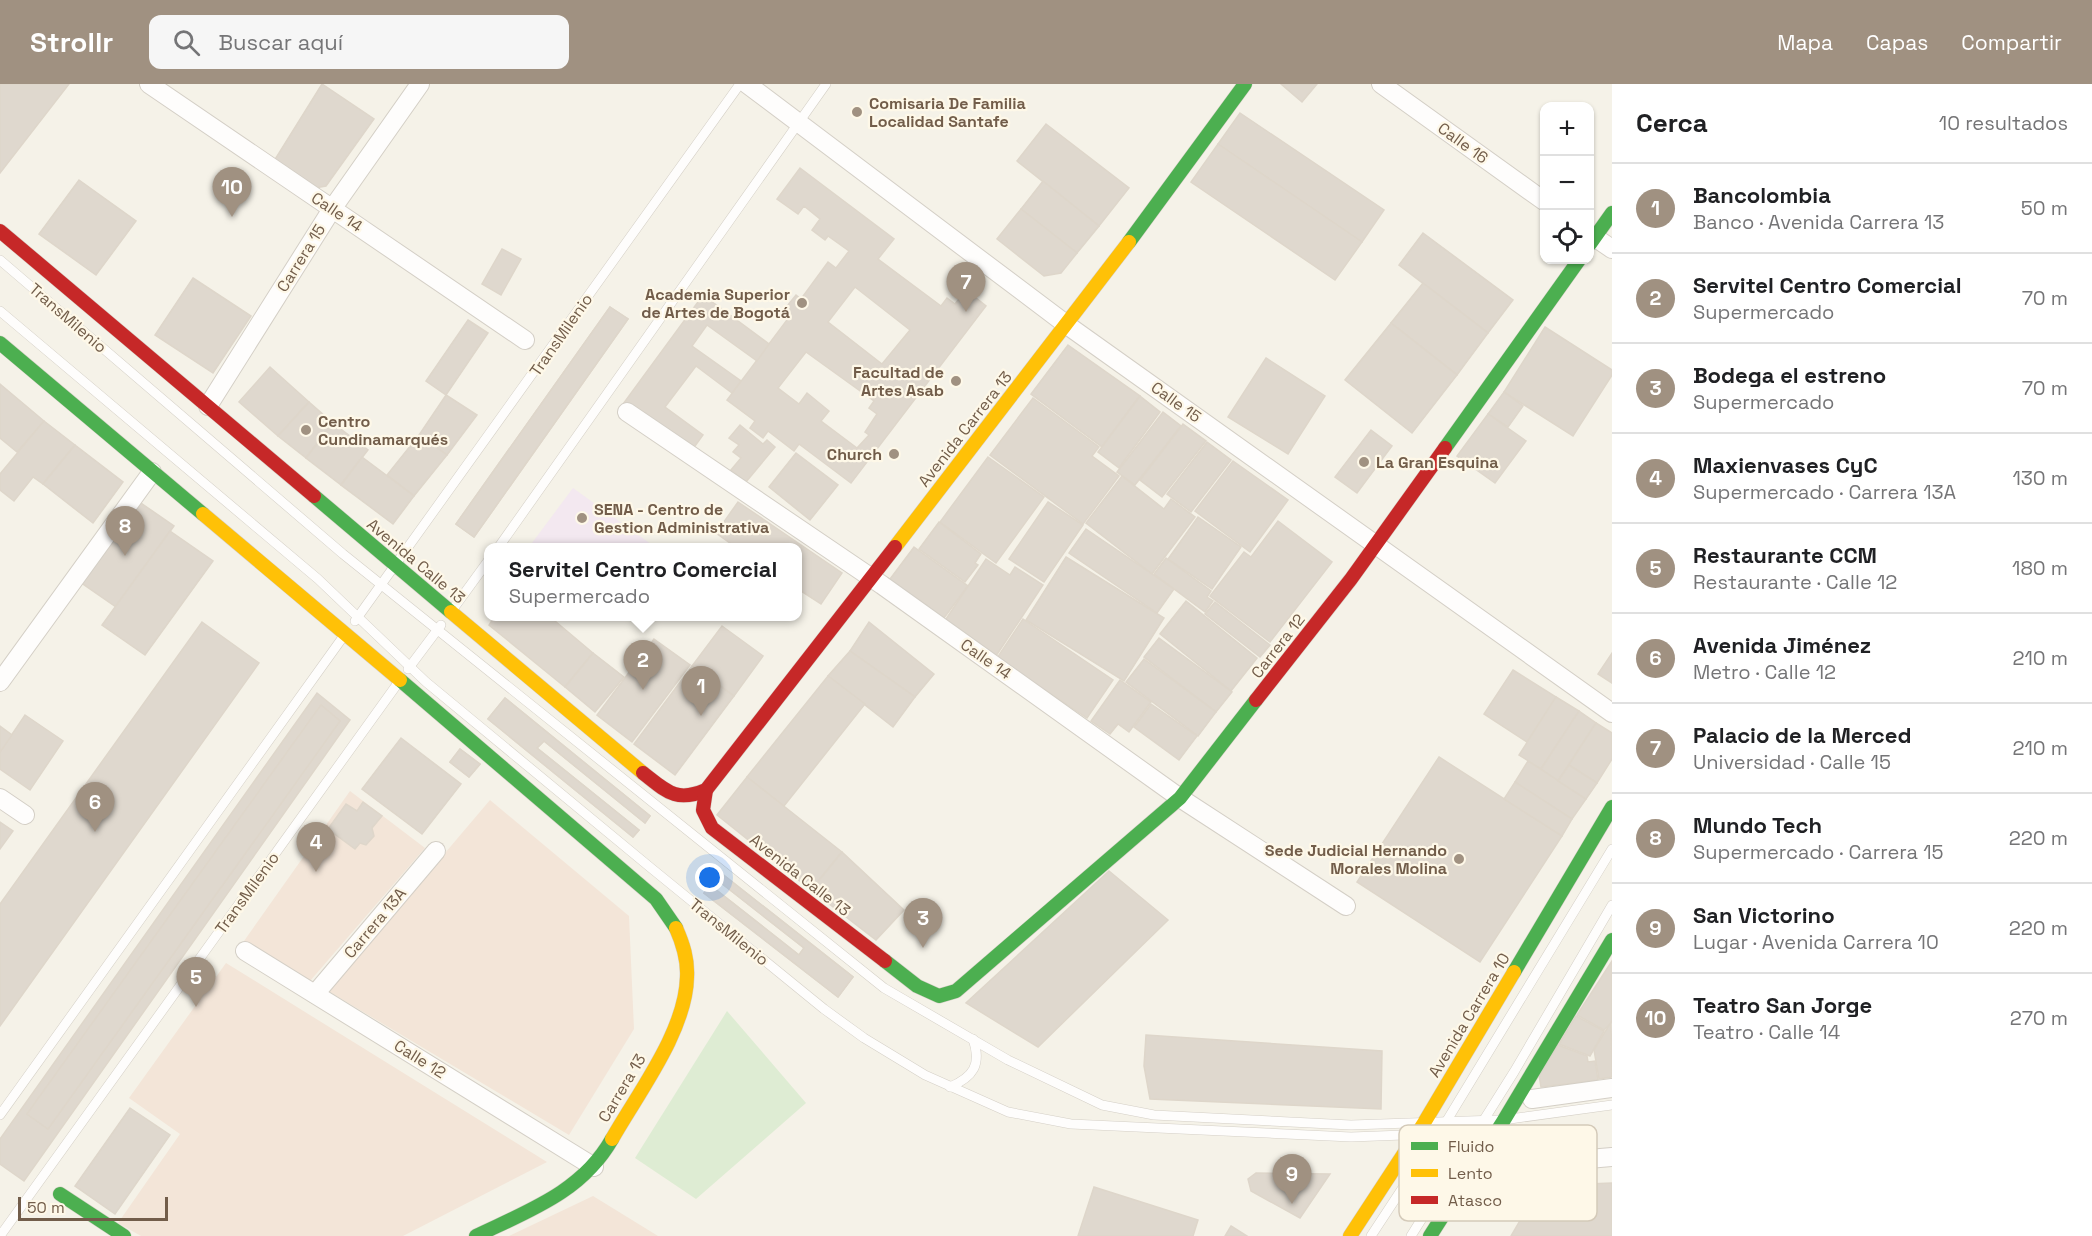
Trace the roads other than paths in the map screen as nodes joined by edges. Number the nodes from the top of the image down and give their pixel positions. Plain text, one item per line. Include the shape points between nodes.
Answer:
1 (149, 84) edge
2 (420, 84) edge
3 (740, 84) edge
4 (747, 84) edge
5 (825, 84) edge
6 (1245, 84) edge
7 (1381, 84) edge
8 (799, 122) junction
9 (1540, 197) edge
10 (332, 209) junction
11 (1612, 213) edge
12 (0, 231) edge
13 (1594, 234) edge
14 (1594, 240) edge
15 (1612, 249) edge
16 (0, 260) edge
17 (1576, 264) edge
18 (0, 311) edge
19 (1067, 325) junction
20 (525, 340) dead end
21 (1, 346) edge
22 (208, 406) junction
23 (627, 412) dead end
24 (152, 472) junction
25 (502, 543) edge
26 (1375, 544) junction
27 (396, 567) junction
28 (484, 568) edge
29 (870, 577) junction
30 (383, 586) junction
31 (451, 612) junction
32 (358, 617) junction
33 (438, 629) junction
34 (346, 633) junction
35 (411, 667) junction
36 (400, 680) junction
37 (0, 682) edge
38 (1612, 713) edge
39 (706, 790) junction
40 (0, 798) edge
41 (1180, 798) junction
42 (1612, 807) edge
43 (25, 815) dead end
44 (1612, 849) edge
45 (436, 851) dead end
46 (1612, 905) edge
47 (1346, 906) dead end
48 (1612, 940) edge
49 (245, 951) dead end
50 (315, 994) junction
51 (943, 996) joint
52 (973, 1039) junction
53 (950, 1087) junction
54 (1612, 1088) edge
55 (1532, 1099) dead end
56 (1612, 1105) edge
57 (0, 1114) edge
58 (1504, 1120) junction
59 (1446, 1122) junction
60 (1424, 1123) junction
61 (1481, 1124) junction
62 (1444, 1125) edge
63 (1477, 1125) edge
64 (1501, 1125) edge
65 (1399, 1136) edge
66 (1612, 1157) edge
67 (1597, 1158) edge
68 (1399, 1162) edge
69 (594, 1167) junction
70 (60, 1194) dead end
71 (1399, 1194) edge
72 (1420, 1221) edge
73 (1440, 1221) edge
74 (104, 1231) edge
75 (0, 1236) edge
76 (124, 1236) edge
77 (476, 1236) edge
78 (1350, 1236) edge
79 (1371, 1236) edge
80 (1411, 1236) edge
81 (1430, 1236) edge

1 - 10 street, Calle 14
2 - 10 street, Carrera 15
3 - 27 lane, TransMilenio
4 - 8 street, Calle 15
5 - 8 lane
6 - 19 street, Avenida Carrera 13
7 - 9 street, Calle 16
8 - 19 street, Calle 15
8 - 25 lane
10 - 20 street, Calle 14
10 - 22 street, Carrera 15
11 - 13 street
12 - 22 street, Avenida Calle 13
14 - 15 street
16 - 30 lane, TransMilenio
17 - 26 street, Carrera 12
18 - 32 lane, TransMilenio
19 - 26 street, Calle 15
19 - 29 street, Avenida Carrera 13
21 - 24 street
22 - 27 street, Avenida Calle 13
23 - 29 street, Calle 14
24 - 34 street
24 - 37 street
26 - 38 street, Calle 15
26 - 41 street, Carrera 12
27 - 30 lane, TransMilenio
27 - 31 street, Avenida Calle 13
28 - 31 lane, TransMilenio
29 - 39 street, Avenida Carrera 13
29 - 41 street, Calle 14
30 - 32 lane, TransMilenio
30 - 33 lane, TransMilenio
31 - 33 lane, TransMilenio
31 - 39 street, Avenida Calle 13 via 587,718 668,793 690,797
32 - 34 lane, TransMilenio
32 - 35 lane, TransMilenio
33 - 35 lane, TransMilenio
33 - 52 lane, TransMilenio via 884,988
34 - 36 street
34 - 57 lane, TransMilenio
35 - 36 lane, TransMilenio
35 - 53 lane, TransMilenio via 824,1009 864,1038
36 - 69 street, Carrera 13 via 656,898 683,941 687,961 684,1004 667,1046
36 - 75 lane, TransMilenio
39 - 51 street, Avenida Calle 13 via 703,810 712,828 917,986
40 - 43 street
41 - 47 street, Calle 14
41 - 51 street, Carrera 12 via 956,991
42 - 60 street, Avenida Carrera 10
44 - 59 lane
45 - 50 street, Carrera 13A
46 - 61 lane
48 - 58 street
49 - 50 street, Calle 12
50 - 69 street, Calle 12
52 - 53 lane via 976,1068 971,1076
52 - 60 lane, TransMilenio via 1102,1105 1154,1115 1351,1125
53 - 65 lane, TransMilenio via 1008,1112 1071,1124
54 - 55 street
56 - 58 lane, TransMilenio
58 - 61 lane, TransMilenio
58 - 64 street
59 - 60 lane, TransMilenio
59 - 61 lane, TransMilenio
59 - 62 lane
61 - 63 lane, TransMilenio
66 - 67 street
68 - 78 street, Avenida Carrera 10
69 - 77 street, Carrera 13 via 567,1190
70 - 74 street
71 - 79 lane
72 - 80 lane
73 - 81 street
74 - 76 street

